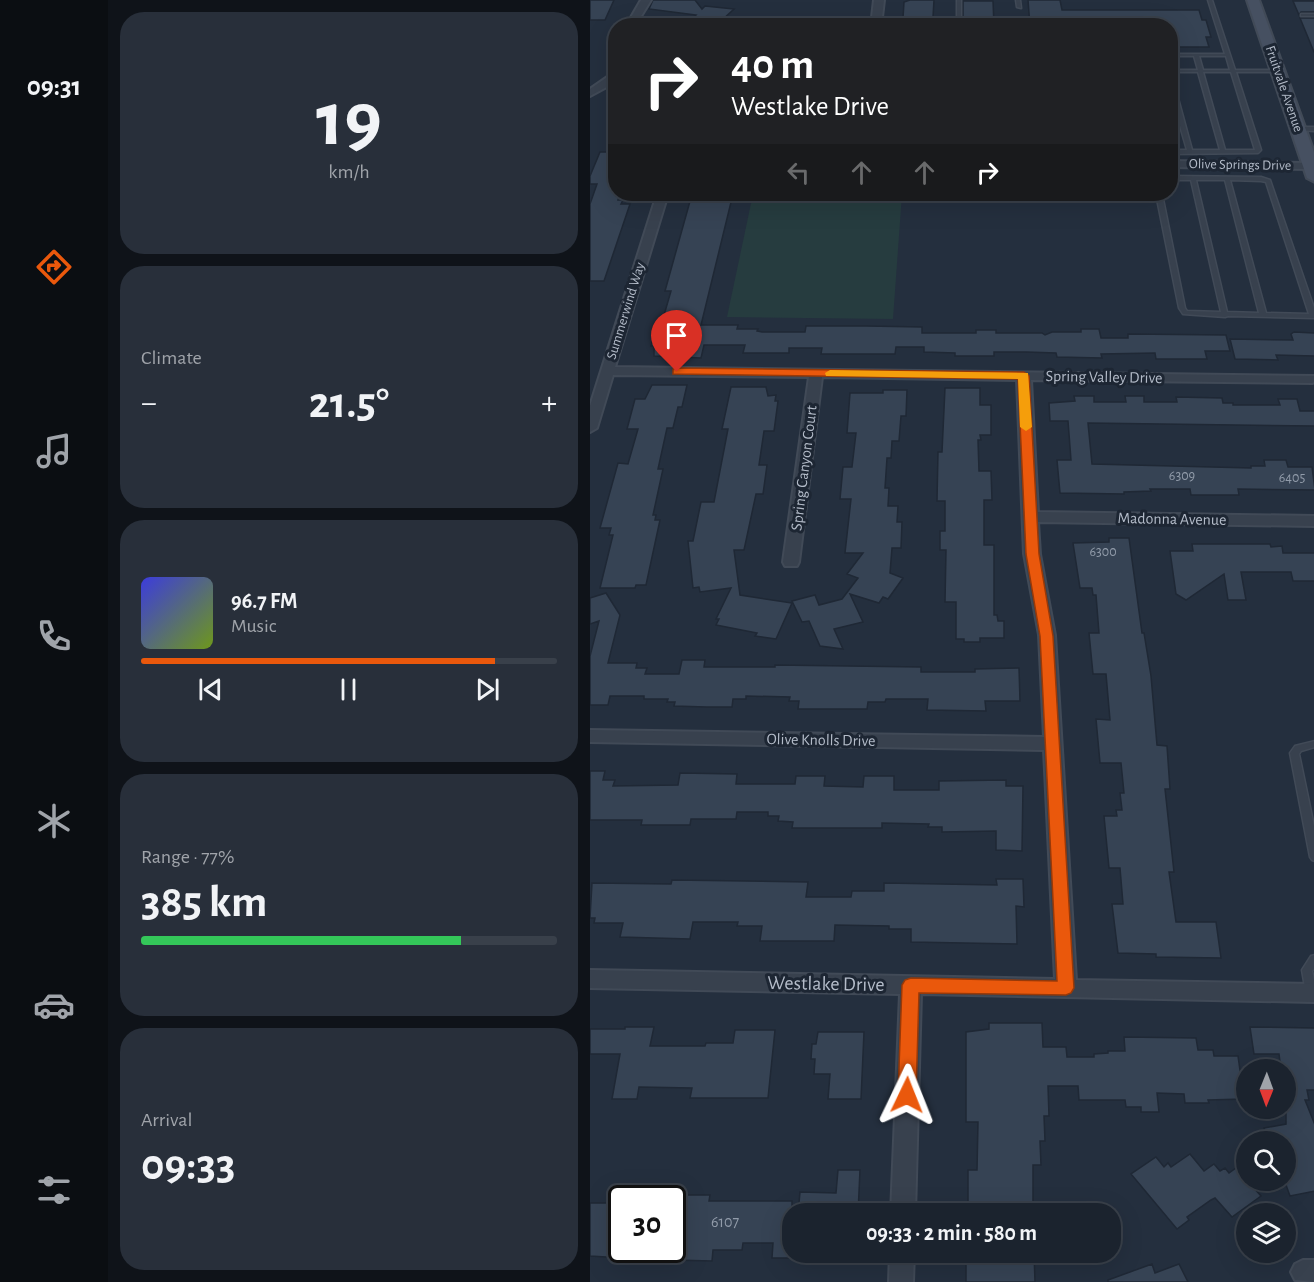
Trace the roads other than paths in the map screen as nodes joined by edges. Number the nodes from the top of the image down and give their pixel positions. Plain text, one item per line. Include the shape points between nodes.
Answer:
1 (646, 0) edge
2 (879, 0) edge
3 (959, 0) edge
4 (1018, 0) edge
5 (1210, 0) edge
6 (1253, 0) edge
7 (1019, 7) dead end
8 (1302, 15) dead end
9 (1314, 15) edge
10 (635, 18) edge
11 (877, 18) edge
12 (959, 18) edge
13 (1178, 55) edge
14 (1196, 55) junction
15 (1228, 55) junction
16 (1178, 71) edge
17 (1200, 71) junction
18 (1233, 71) junction
19 (1277, 71) junction
20 (608, 82) edge
21 (590, 93) edge
22 (1178, 109) edge
23 (1314, 129) edge
24 (1302, 135) junction
25 (1178, 152) edge
26 (1190, 152) junction
27 (1223, 152) junction
28 (1178, 164) edge
29 (1312, 172) edge
30 (1178, 178) edge
31 (1193, 178) junction
32 (1227, 179) junction
33 (660, 201) edge
34 (1160, 201) edge
35 (1225, 315) junction
36 (1264, 315) junction
37 (1314, 316) edge
38 (608, 371) junction
39 (816, 373) junction
40 (1024, 376) junction
41 (1312, 380) dead end
42 (590, 428) edge
43 (1030, 517) junction
44 (1314, 521) edge
45 (791, 562) dead end
46 (590, 736) edge
47 (1052, 744) junction
48 (1314, 744) edge
49 (1314, 857) edge
50 (1314, 959) edge
51 (590, 979) edge
52 (911, 985) junction
53 (1066, 988) junction
54 (1313, 993) edge
55 (903, 1203) edge
56 (902, 1263) edge
57 (901, 1282) edge

1 - 10 street
2 - 11 street
3 - 12 lane
4 - 7 lane
5 - 15 lane
6 - 19 main road, Fruitvale Avenue
8 - 9 lane
13 - 14 lane
14 - 15 lane
14 - 17 lane
15 - 18 lane
16 - 17 lane
17 - 18 lane
17 - 27 lane
18 - 19 lane
18 - 27 lane via 1258,150
19 - 24 main road, Fruitvale Avenue
20 - 21 street
22 - 26 lane
23 - 24 lane
24 - 29 main road, Fruitvale Avenue
25 - 26 lane
26 - 27 lane
28 - 29 street, Olive Springs Drive
30 - 31 lane
31 - 32 lane
31 - 35 lane
32 - 36 lane
32 - 37 lane via 1261,179 1271,185
33 - 38 street, Summerwind Way
34 - 35 lane via 1182,308 1191,315
35 - 36 lane
36 - 37 lane
38 - 39 street, Spring Valley Drive
38 - 42 street, Summerwind Way
39 - 40 street, Spring Valley Drive
39 - 45 street, Spring Canyon Court
40 - 41 street, Spring Valley Drive
40 - 43 street
43 - 44 street, Madonna Avenue
43 - 47 street via 1032,554 1047,636
46 - 47 street, Olive Knolls Drive
47 - 53 street
48 - 49 lane via 1298,748 1294,762
50 - 54 lane via 1307,970
51 - 52 street, Westlake Drive
52 - 53 street, Westlake Drive
52 - 55 street
53 - 54 street, Westlake Drive
56 - 57 street

